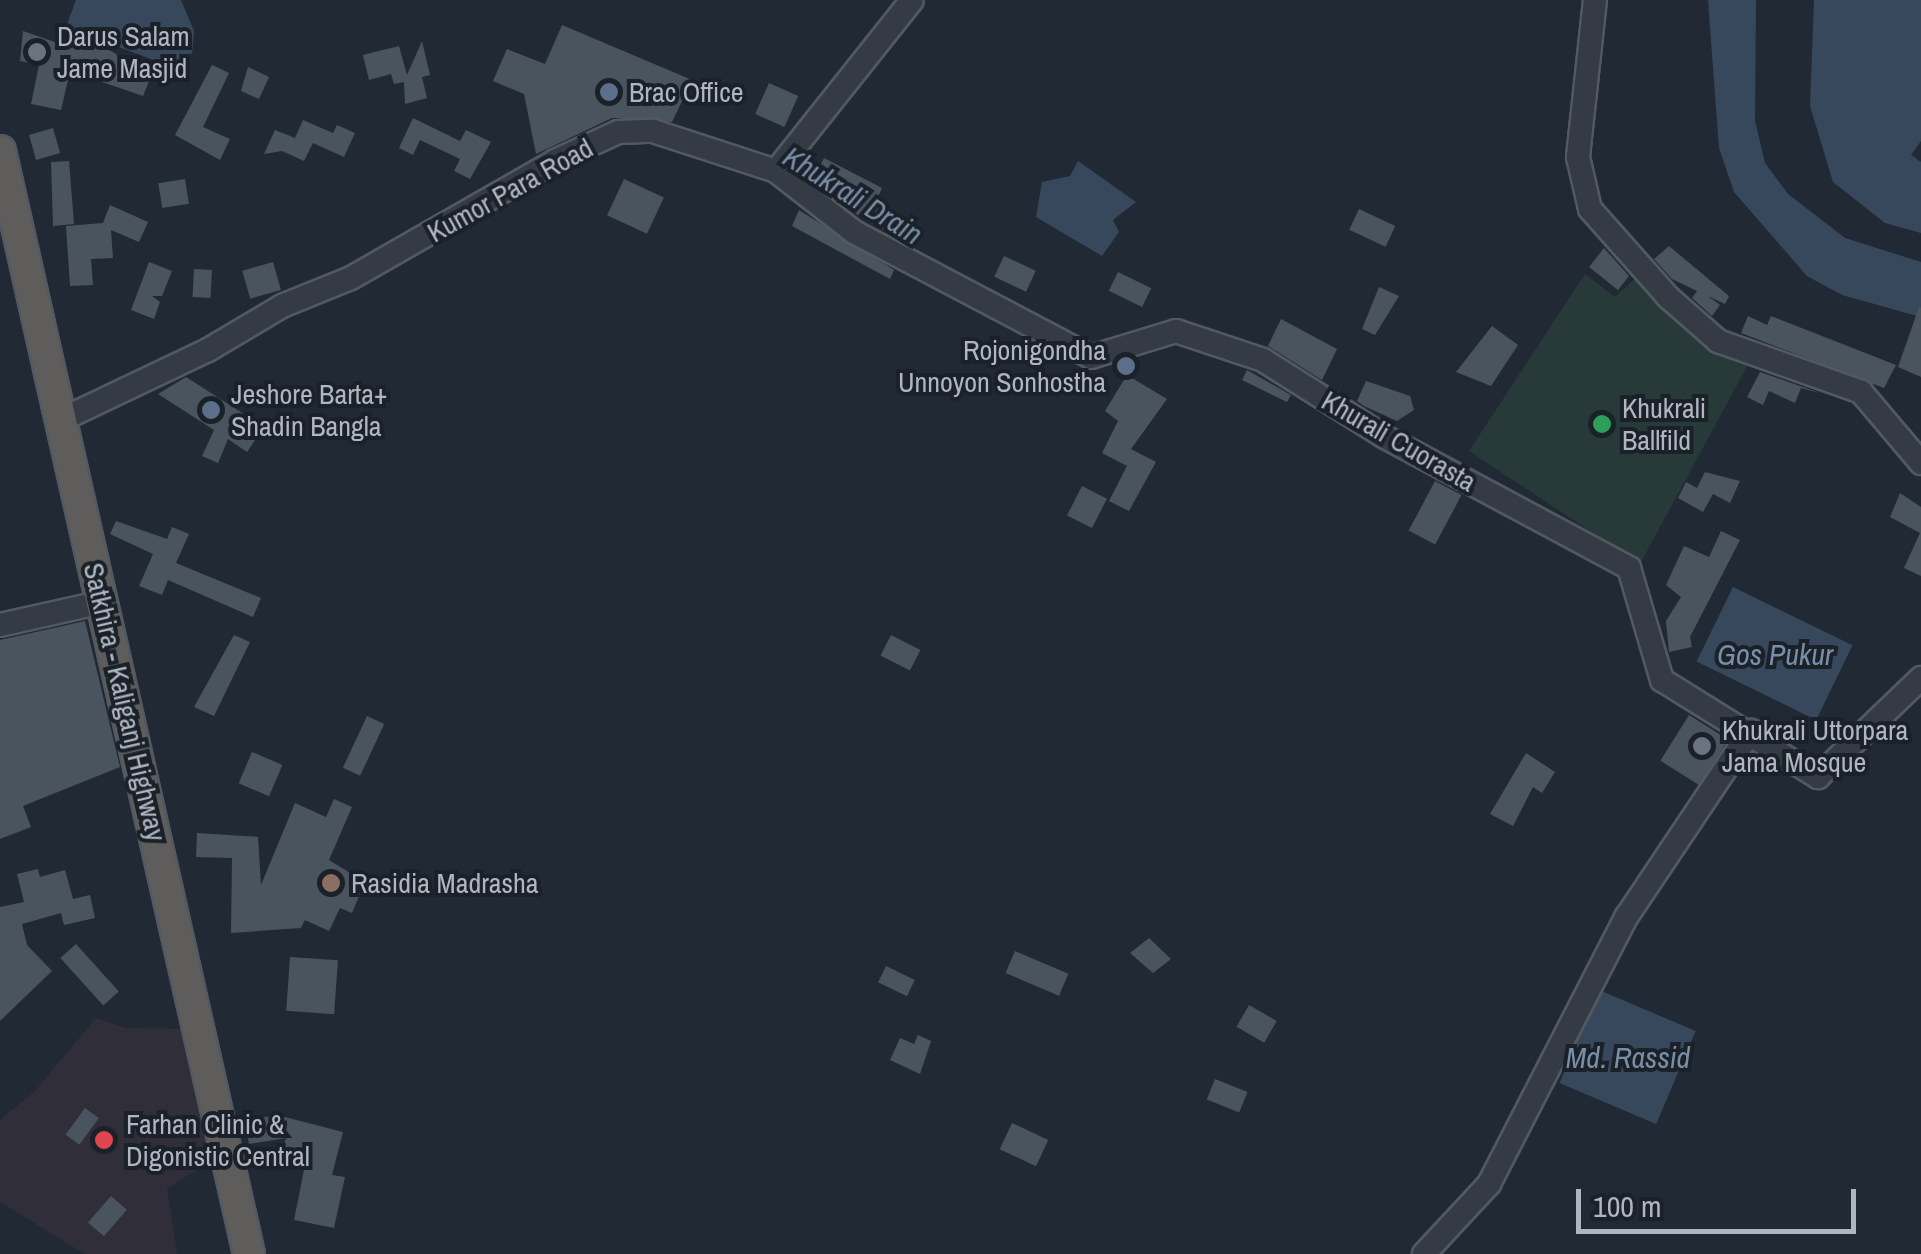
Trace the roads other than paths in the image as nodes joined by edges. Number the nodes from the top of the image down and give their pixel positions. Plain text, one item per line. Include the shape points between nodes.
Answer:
1 (912, 0) edge
2 (1595, 0) edge
3 (0, 151) edge
4 (776, 171) junction
5 (62, 420) junction
6 (1921, 464) edge
7 (103, 602) junction
8 (0, 625) edge
9 (1921, 678) edge
10 (1751, 732) junction
11 (249, 1254) edge
12 (1424, 1254) edge

1 - 4 street
2 - 6 street via 1578,157 1590,209 1668,297 1718,341 1861,392
3 - 5 highway, Satkhira - Kaliganj Highway
4 - 5 street, Kumor Para Road via 653,130 618,132 554,161 352,278 282,306 208,350
4 - 10 street, Khurali Cuorasta via 854,232 1092,357 1176,331 1263,360 1384,437 1629,568 1662,680
5 - 7 highway, Satkhira - Kaliganj Highway
7 - 8 street
7 - 11 highway, Satkhira - Kaliganj Highway
9 - 10 street, Khurali Cuorasta via 1818,777
10 - 12 street via 1627,916 1489,1184

